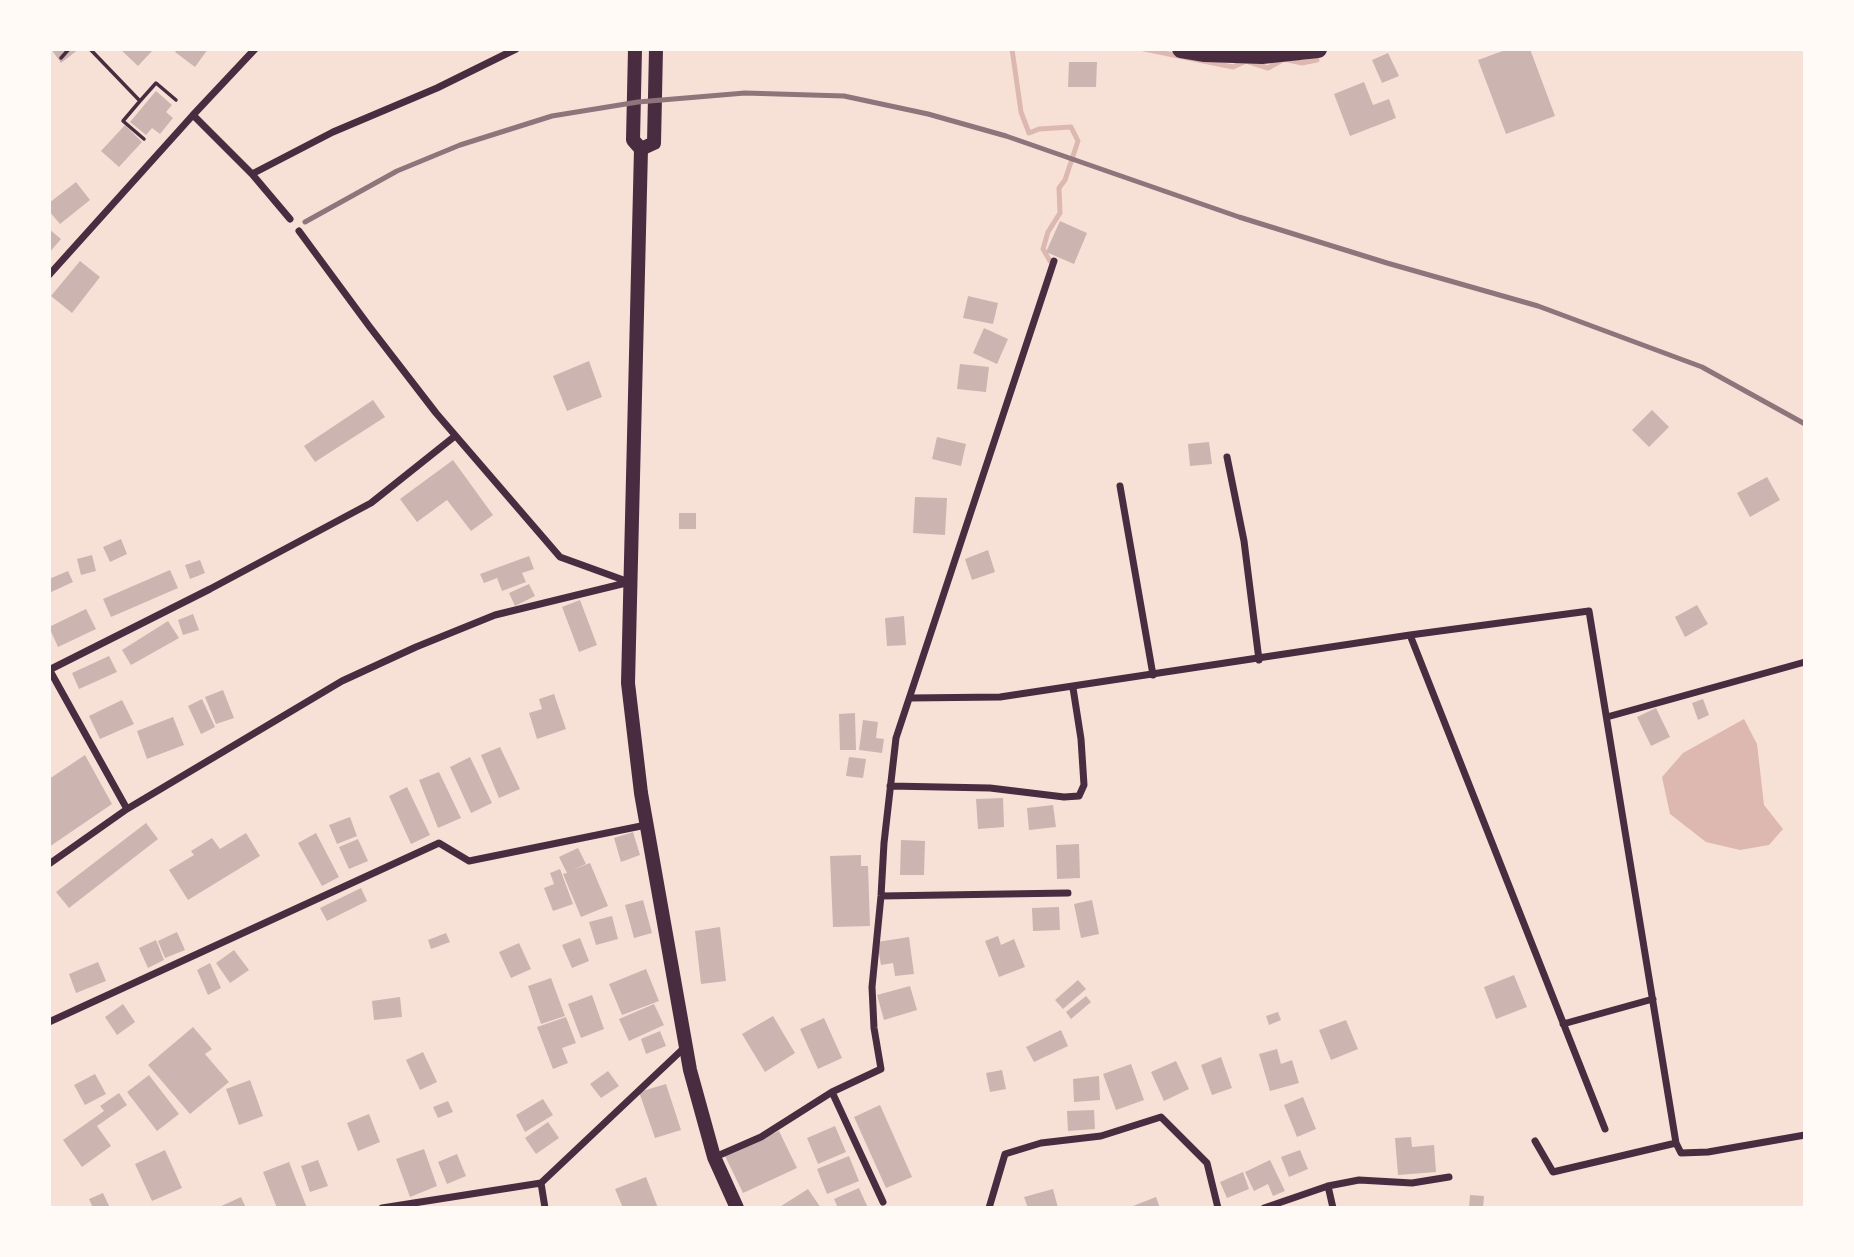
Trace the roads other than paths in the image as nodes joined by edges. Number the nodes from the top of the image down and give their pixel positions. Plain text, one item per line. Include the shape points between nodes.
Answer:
1 (256, 49) edge
2 (516, 49) edge
3 (635, 49) edge
4 (656, 49) edge
5 (1181, 49) edge
6 (1318, 49) edge
7 (1299, 51) edge
8 (193, 116) junction
9 (641, 149) junction
10 (251, 174) junction
11 (290, 219) dead end
12 (299, 231) dead end
13 (1054, 261) dead end
14 (49, 275) edge
15 (455, 436) junction
16 (1227, 457) dead end
17 (1120, 486) dead end
18 (630, 582) junction
19 (1410, 635) junction
20 (1259, 660) junction
21 (1805, 662) edge
22 (49, 669) edge
23 (1153, 675) junction
24 (1073, 688) junction
25 (910, 698) junction
26 (1606, 717) junction
27 (890, 786) junction
28 (127, 809) junction
29 (647, 825) junction
30 (49, 864) edge
31 (1068, 893) dead end
32 (881, 896) junction
33 (1653, 999) junction
34 (49, 1022) edge
35 (1563, 1024) junction
36 (686, 1047) junction
37 (832, 1092) junction
38 (1605, 1129) dead end
39 (1805, 1135) edge
40 (1535, 1142) dead end
41 (1676, 1143) junction
42 (714, 1157) junction
43 (1449, 1177) dead end
44 (541, 1183) junction
45 (1328, 1186) junction
46 (883, 1202) dead end
47 (382, 1208) edge
48 (545, 1208) edge
49 (737, 1208) edge
50 (989, 1208) edge
51 (1218, 1208) edge
52 (1264, 1208) edge
53 (1333, 1208) edge

1 - 8 street
2 - 10 street
3 - 9 main road via 634,140
4 - 9 main road via 654,142
5 - 7 highway via 1262,55
6 - 7 highway
8 - 10 street
8 - 14 street
9 - 18 main road
10 - 11 street
12 - 15 street
13 - 25 street
15 - 18 street via 560,557
15 - 22 street via 371,503
16 - 20 street via 1244,541
17 - 23 street
18 - 28 street via 495,615 416,647 342,681
18 - 29 main road via 628,683
19 - 20 street
19 - 26 street via 1589,611
19 - 35 street
20 - 23 street
21 - 26 street
22 - 28 street
23 - 24 street
24 - 25 street via 1000,697
24 - 27 street via 1084,785 1079,796
25 - 27 street via 896,738
26 - 33 street
27 - 32 street
28 - 30 street
29 - 34 street via 469,862 439,843
29 - 36 main road
31 - 32 street
32 - 37 street via 872,987 881,1069
33 - 35 street
33 - 41 street
35 - 38 street
36 - 42 main road
36 - 44 street
37 - 42 street via 761,1137
37 - 46 street
39 - 41 street via 1708,1152 1681,1153
40 - 41 street via 1553,1172
42 - 49 main road
43 - 45 street via 1412,1183 1359,1180
44 - 47 street
44 - 48 street
45 - 52 street
45 - 53 street
50 - 51 street via 1005,1154 1041,1143 1101,1136 1161,1117 1207,1163

